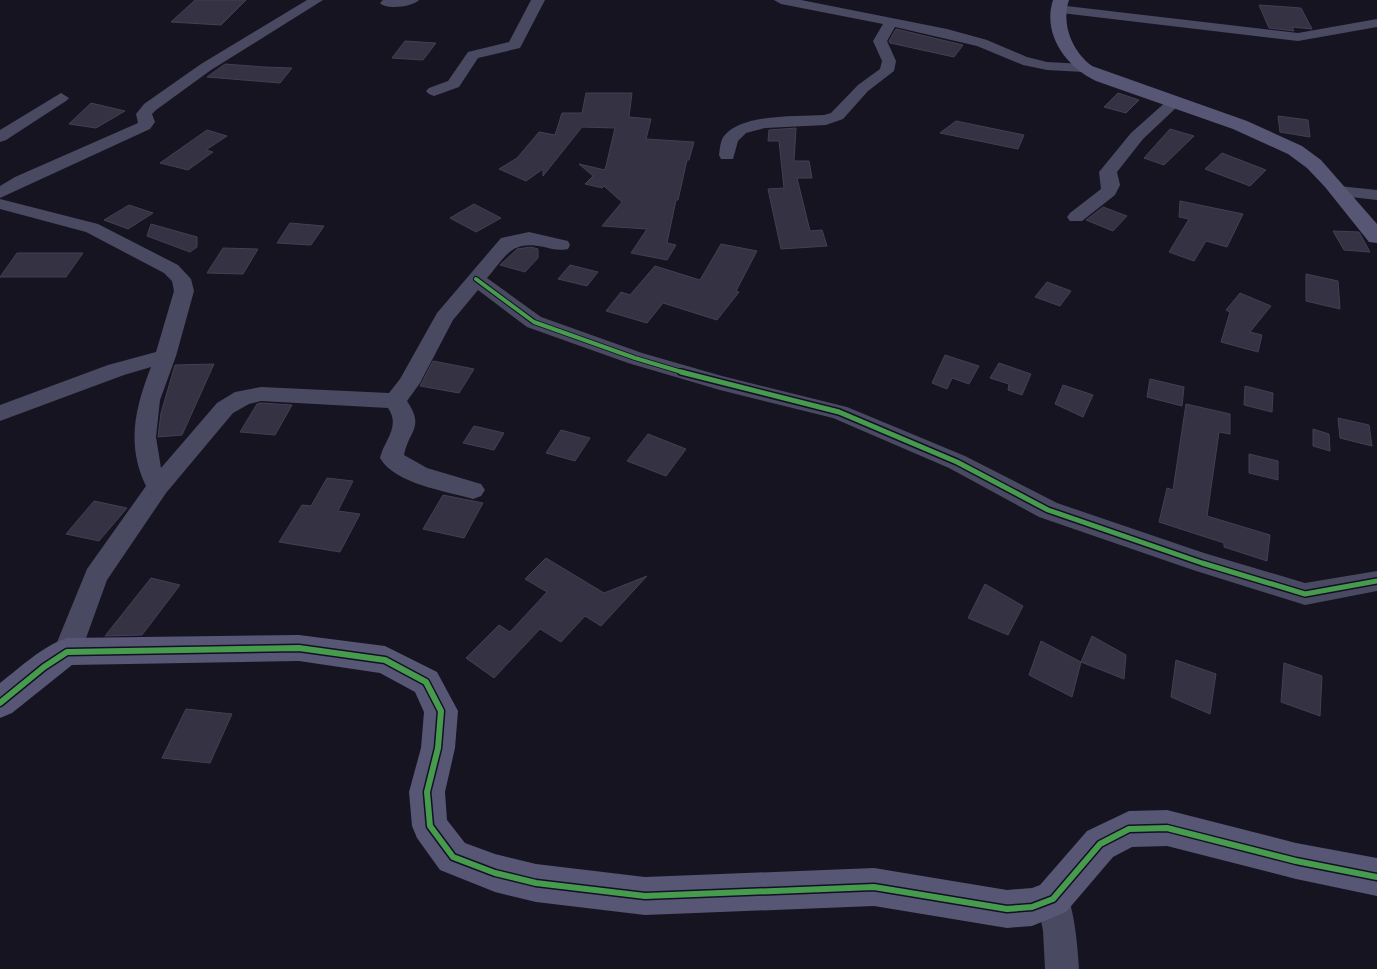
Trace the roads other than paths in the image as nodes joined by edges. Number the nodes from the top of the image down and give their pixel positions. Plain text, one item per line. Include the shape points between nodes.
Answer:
1 (316, 0) edge
2 (412, 0) edge
3 (538, 0) edge
4 (781, 0) edge
5 (387, 3) dead end
6 (1060, 5) edge
7 (891, 22) junction
8 (1377, 23) edge
9 (1084, 68) junction
10 (434, 91) dead end
11 (61, 98) dead end
12 (1173, 103) junction
13 (0, 136) edge
14 (727, 154) dead end
15 (1339, 191) junction
16 (1377, 195) edge
17 (1, 202) edge
18 (1076, 217) dead end
19 (1377, 237) edge
20 (561, 245) dead end
21 (476, 279) junction
22 (166, 356) junction
23 (395, 401) junction
24 (0, 413) edge
25 (158, 487) junction
26 (473, 490) dead end
27 (1377, 581) edge
28 (66, 652) junction
29 (0, 703) edge
30 (1377, 877) edge
31 (1053, 899) junction
32 (1062, 969) edge

1 - 17 street via 206,67 150,107 144,114 147,122 144,126 21,181
2 - 5 street
3 - 10 street via 515,45 473,55 454,84
4 - 7 street
6 - 8 street via 1298,37 1313,37 1354,25
6 - 9 street via 1061,31 1071,55
7 - 9 street via 982,43 1023,61
7 - 14 street via 880,41 888,61 886,71 863,88 837,116 826,120 764,123 740,130 730,138
9 - 12 street
11 - 13 street
12 - 15 street via 1240,125 1295,150 1314,164
12 - 18 street via 1137,136 1108,172 1109,191
15 - 16 street
15 - 19 street
17 - 22 street via 92,228 171,269 182,280 184,291
20 - 21 street via 529,238 508,242
21 - 23 street via 444,317 409,384
21 - 27 street via 534,322 701,378 840,412 958,462 1048,510 1202,563 1305,594
22 - 24 street via 116,370
22 - 25 street via 148,400 145,437 149,469
23 - 25 street via 261,394 243,397 225,408
23 - 26 street via 406,420 404,432 392,453 396,463
25 - 28 street via 96,576
28 - 29 street
28 - 31 street via 298,648 385,660 426,682 441,711 438,748 427,792 430,826 453,856 495,873 536,883 645,896 874,887 1006,909 1032,908
30 - 31 street via 1296,861 1167,828 1129,829 1100,844
31 - 32 street via 1060,931

